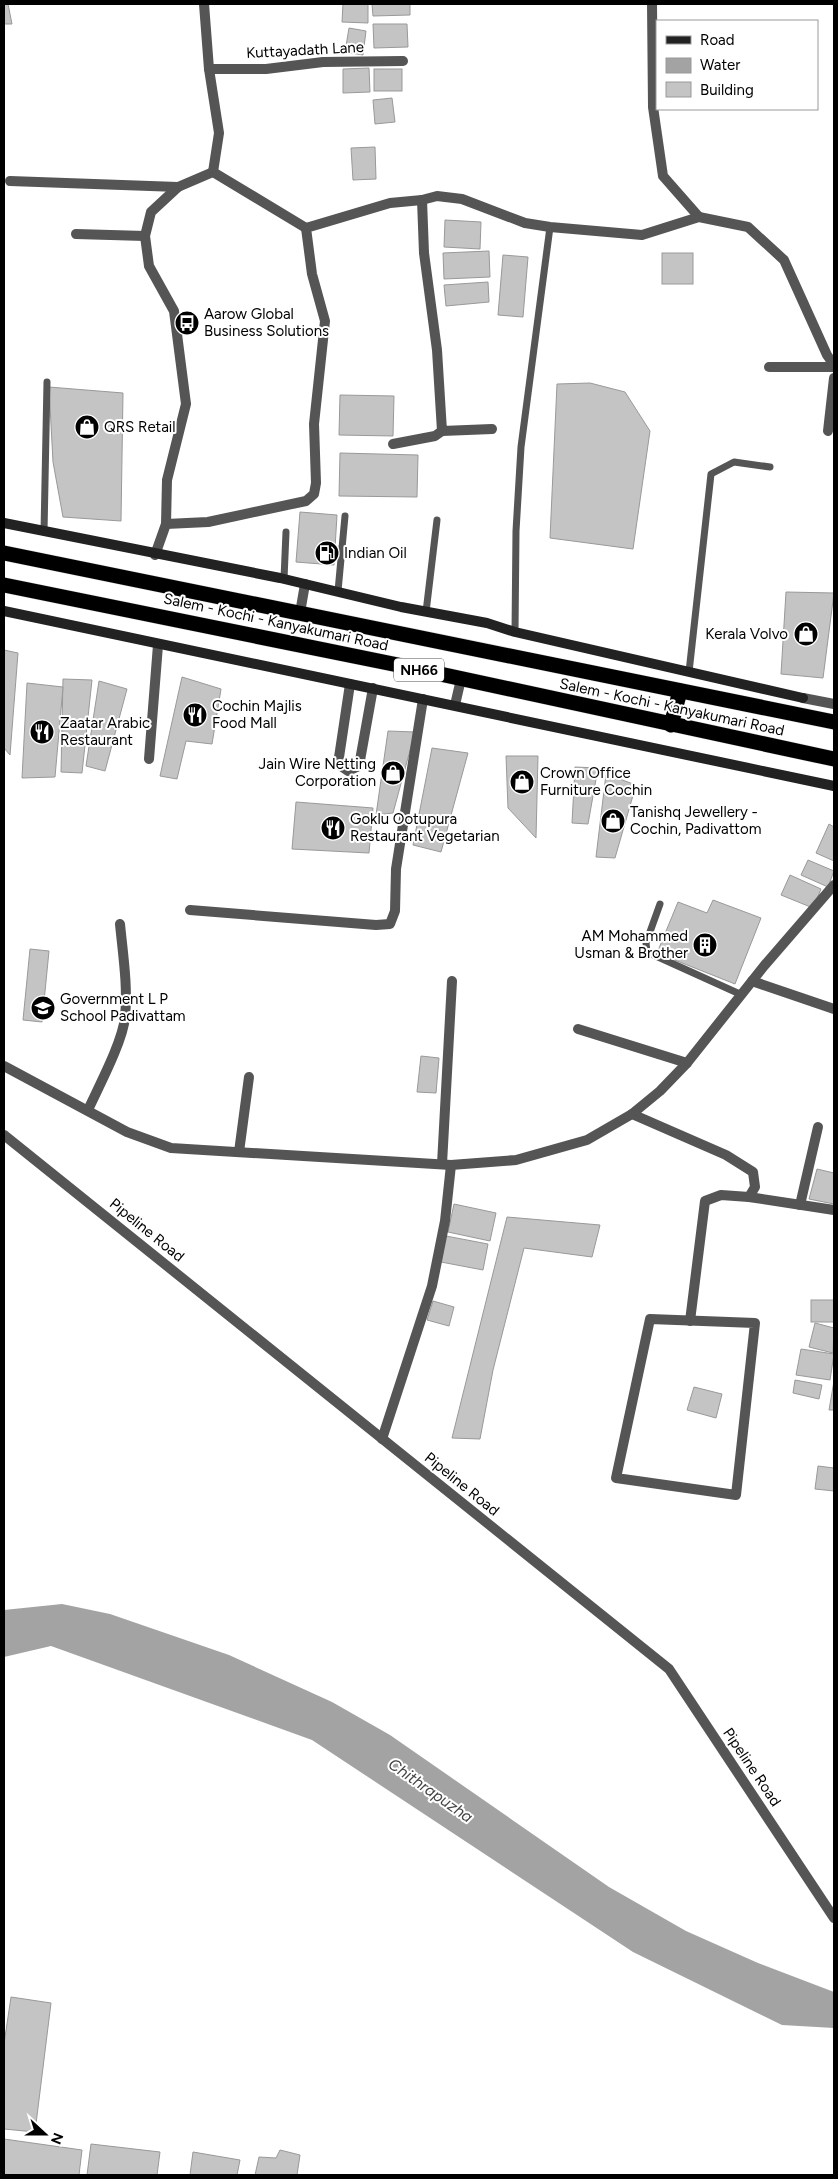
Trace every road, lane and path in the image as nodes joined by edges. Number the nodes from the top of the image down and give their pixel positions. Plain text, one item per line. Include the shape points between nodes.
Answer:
1 (204, 4) edge
2 (652, 4) edge
3 (403, 61) dead end
4 (209, 70) junction
5 (213, 172) junction
6 (10, 181) dead end
7 (178, 187) junction
8 (422, 200) junction
9 (699, 217) junction
10 (550, 227) junction
11 (306, 228) junction
12 (76, 234) dead end
13 (145, 236) junction
14 (834, 366) edge
15 (769, 367) dead end
16 (834, 378) edge
17 (48, 382) dead end
18 (492, 430) dead end
19 (442, 431) junction
20 (828, 431) dead end
21 (393, 444) dead end
22 (770, 467) dead end
23 (345, 516) dead end
24 (437, 520) dead end
25 (4, 523) edge
26 (166, 524) junction
27 (44, 532) junction
28 (286, 532) dead end
29 (4, 553) edge
30 (155, 554) junction
31 (284, 580) junction
32 (305, 584) junction
33 (4, 585) edge
34 (338, 591) junction
35 (4, 611) edge
36 (426, 612) junction
37 (300, 613) junction
38 (515, 632) junction
39 (158, 645) junction
40 (689, 672) junction
41 (461, 679) junction
42 (350, 684) junction
43 (373, 688) junction
44 (680, 691) junction
45 (423, 699) junction
46 (834, 704) edge
47 (455, 706) junction
48 (834, 722) edge
49 (671, 725) junction
50 (150, 759) dead end
51 (834, 759) edge
52 (834, 786) edge
53 (834, 885) edge
54 (660, 904) dead end
55 (190, 910) dead end
56 (120, 924) dead end
57 (452, 981) dead end
58 (752, 981) junction
59 (742, 995) junction
60 (834, 1009) edge
61 (578, 1028) dead end
62 (687, 1063) junction
63 (4, 1066) edge
64 (249, 1078) dead end
65 (88, 1110) junction
66 (632, 1114) junction
67 (818, 1127) dead end
68 (4, 1135) edge
69 (239, 1152) junction
70 (446, 1165) junction
71 (748, 1197) junction
72 (800, 1205) junction
73 (834, 1210) edge
74 (690, 1321) junction
75 (382, 1439) junction
76 (834, 1918) edge

1 - 4 street
2 - 9 street via 653,107 663,176
3 - 4 street, Kuttayadath Lane via 323,62 266,70
4 - 5 street via 219,132
5 - 7 street
5 - 11 street
6 - 7 street
7 - 13 street via 151,212
8 - 10 street via 437,196 462,199 525,223
8 - 11 street via 390,203
8 - 19 street
9 - 10 street via 642,235
9 - 14 street via 748,227 784,260
10 - 38 lane via 521,448
11 - 26 street via 312,274 325,321 314,424 314,494 306,501 208,522
12 - 13 street
13 - 26 street via 149,266 174,311 186,404 167,480
14 - 15 street
16 - 20 street
17 - 27 lane
18 - 19 street
19 - 21 street via 436,436
22 - 40 lane via 734,462 711,474
23 - 34 lane
24 - 36 lane
25 - 27 street
26 - 30 street
27 - 30 street
28 - 31 lane
29 - 37 highway, Salem - Kochi - Kanyakumari Road / NH66
30 - 31 street
31 - 32 street
32 - 34 street
32 - 37 street
33 - 41 highway, Salem - Kochi - Kanyakumari Road / NH66
34 - 36 street
35 - 39 street
36 - 38 street via 487,623
37 - 44 highway, Salem - Kochi - Kanyakumari Road / NH66
38 - 40 street
39 - 42 street
39 - 50 street
40 - 46 street
41 - 47 street
41 - 49 highway, Salem - Kochi - Kanyakumari Road / NH66
42 - 43 street
42 - 43 street via 338,764 348,770 359,766
43 - 45 street
44 - 48 highway, Salem - Kochi - Kanyakumari Road / NH66
44 - 49 highway
45 - 47 street
45 - 55 street via 396,869 396,911 390,924
47 - 52 street
49 - 51 highway, Salem - Kochi - Kanyakumari Road / NH66
53 - 58 street
54 - 59 lane via 646,943 647,952
56 - 65 street via 126,988 125,1018
57 - 70 street
58 - 59 street
58 - 60 street
59 - 62 street
61 - 62 street
62 - 66 street
63 - 65 street
64 - 69 street
65 - 69 street via 127,1132 171,1148
66 - 70 street via 587,1140 516,1160
66 - 71 street via 726,1155 753,1172 755,1188
67 - 72 street
68 - 75 street, Pipeline Road
69 - 70 street
70 - 75 street via 445,1221 432,1286
71 - 72 street
71 - 74 street via 722,1195 705,1201
72 - 73 street
74 - 74 street via 650,1319 616,1478 736,1495 754,1323
75 - 76 street, Pipeline Road via 669,1669

